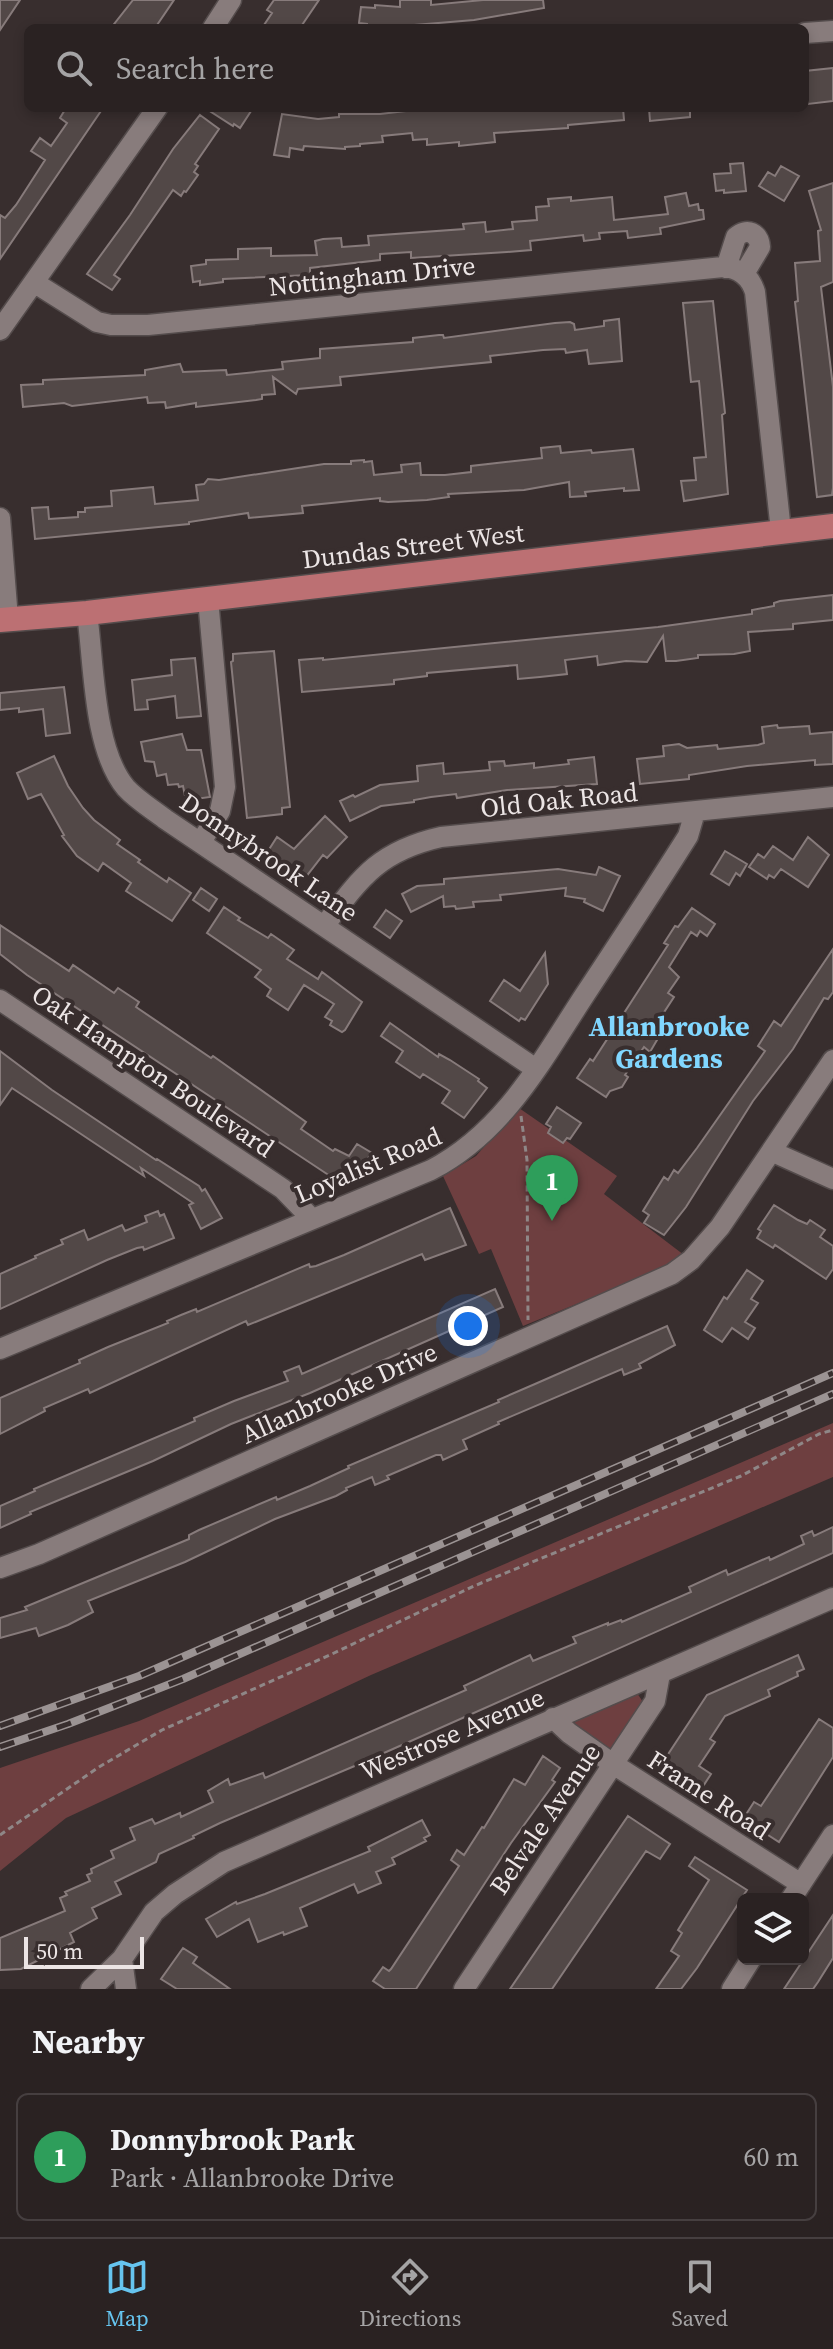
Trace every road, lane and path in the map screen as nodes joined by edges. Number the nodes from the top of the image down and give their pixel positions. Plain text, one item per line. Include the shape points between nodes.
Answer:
1 (231, 0) edge
2 (216, 24) edge
3 (833, 31) edge
4 (809, 33) edge
5 (154, 112) edge
6 (35, 283) junction
7 (0, 330) edge
8 (0, 518) edge
9 (833, 526) edge
10 (781, 531) junction
11 (208, 599) junction
12 (87, 613) junction
13 (4, 620) edge
14 (833, 797) edge
15 (695, 812) junction
16 (201, 842) junction
17 (325, 925) junction
18 (0, 1000) edge
19 (833, 1060) edge
20 (536, 1069) junction
21 (514, 1102) junction
22 (773, 1152) junction
23 (833, 1179) edge
24 (311, 1218) junction
25 (528, 1338) junction
26 (0, 1349) edge
27 (833, 1430) edge
28 (0, 1568) edge
29 (833, 1598) edge
30 (660, 1674) junction
31 (553, 1718) junction
32 (613, 1764) junction
33 (0, 1835) edge
34 (833, 1835) edge
35 (796, 1892) edge
36 (122, 1959) junction
37 (747, 1965) edge
38 (91, 1989) edge
39 (126, 1989) edge
40 (464, 1989) edge
41 (732, 1989) edge

1 - 2 street
3 - 4 street
5 - 6 street
6 - 7 street
6 - 10 street, Nottingham Drive via 97,322 148,325 735,271 755,292
8 - 13 street
9 - 10 main road, Dundas Street West
10 - 11 main road, Dundas Street West
11 - 12 main road, Dundas Street West
11 - 16 street via 225,787 220,811
12 - 13 main road, Dundas Street West
12 - 16 street, Donnybrook Lane via 103,739 116,774 140,800
14 - 15 street, Old Oak Road
15 - 17 street, Old Oak Road via 417,843 369,870
15 - 20 street, Loyalist Road via 688,836
16 - 17 street, Donnybrook Lane
17 - 20 street, Donnybrook Lane
18 - 24 street, Oak Hampton Boulevard via 283,1189
19 - 22 street, Allanbrooke Drive
20 - 21 street, Loyalist Road
21 - 24 street, Loyalist Road via 477,1141 447,1162
21 - 25 path via 524,1124 526,1149
22 - 23 street
22 - 25 street, Allanbrooke Drive via 691,1260 643,1288
24 - 26 street, Loyalist Road
25 - 28 street, Allanbrooke Drive
27 - 33 path via 741,1476 474,1586 162,1730
29 - 30 street, Westrose Avenue
30 - 31 street, Westrose Avenue
30 - 32 street, Belvale Avenue via 655,1701
31 - 32 street, Frame Road
31 - 36 street, Westrose Avenue via 224,1862 154,1912
32 - 35 street, Frame Road
32 - 40 street, Belvale Avenue
34 - 35 street
36 - 38 street, Westrose Avenue
36 - 39 street
37 - 41 street

